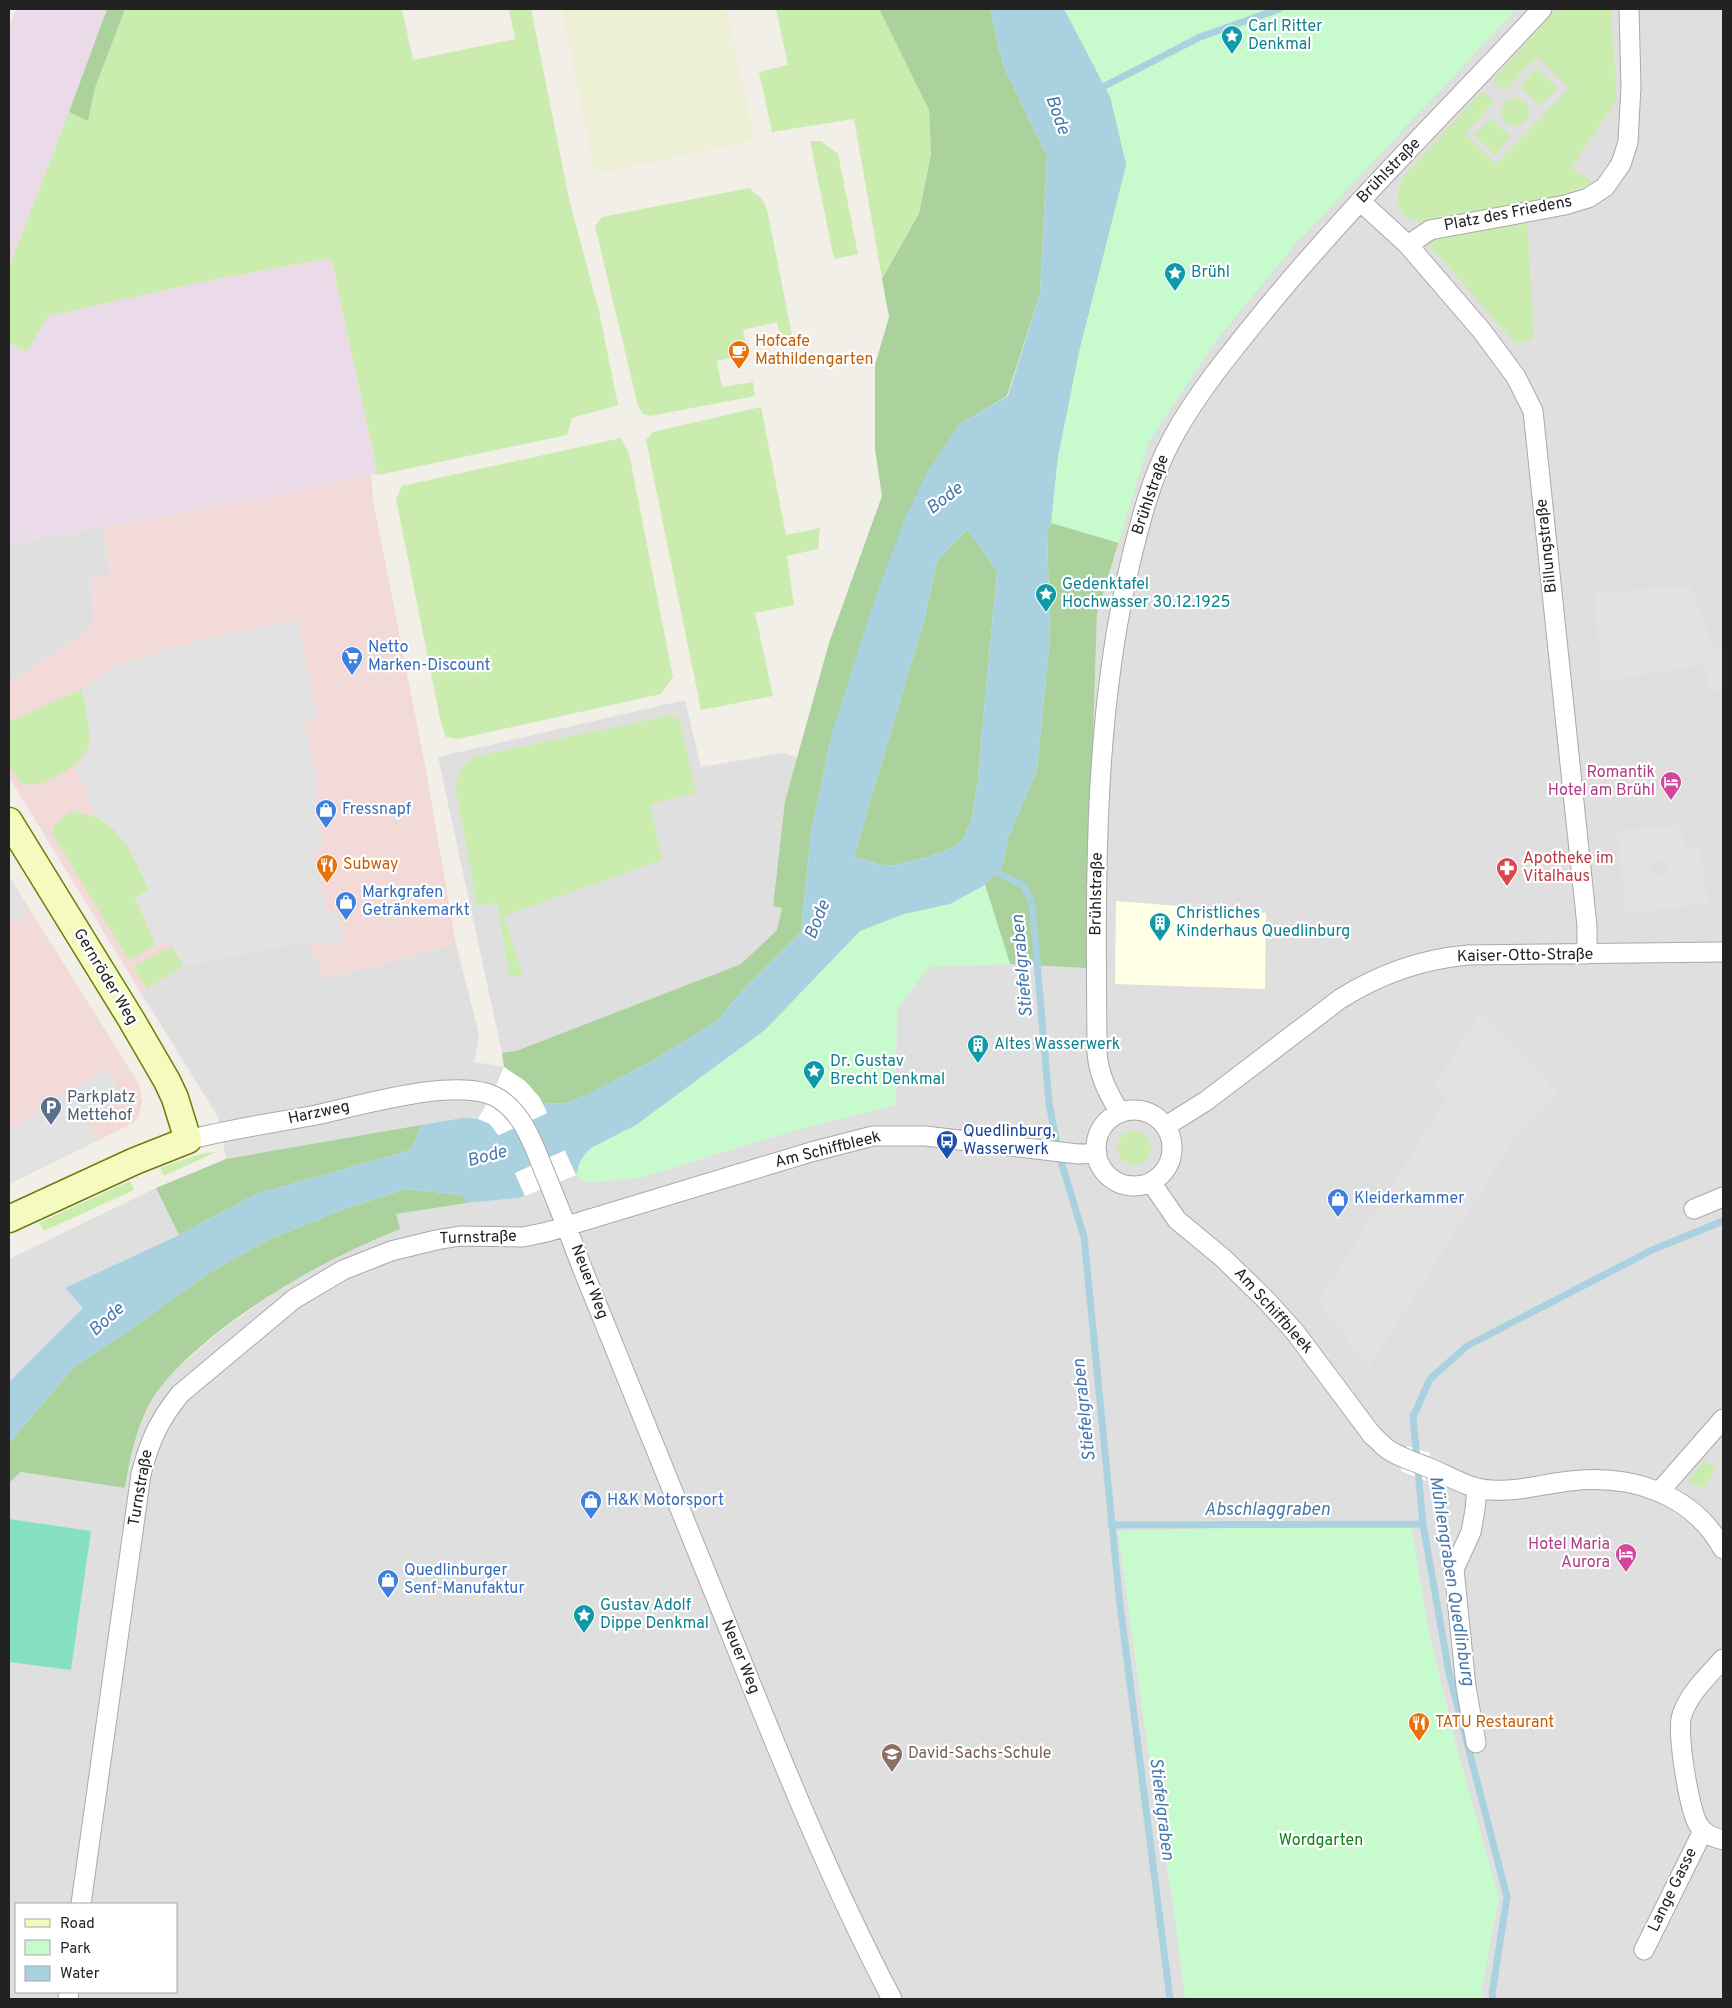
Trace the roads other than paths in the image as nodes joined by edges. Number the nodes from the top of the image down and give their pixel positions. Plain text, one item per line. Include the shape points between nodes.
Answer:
1 (1542, 9) edge
2 (1629, 9) edge
3 (1360, 201) junction
4 (1408, 245) junction
5 (9, 821) edge
6 (1723, 952) edge
7 (1588, 954) junction
8 (1120, 1113) junction
9 (1166, 1126) junction
10 (188, 1140) junction
11 (1097, 1153) junction
12 (1151, 1182) junction
13 (1723, 1197) edge
14 (1694, 1209) dead end
15 (9, 1219) edge
16 (567, 1226) junction
17 (1723, 1419) edge
18 (1477, 1488) junction
19 (1660, 1491) junction
20 (1723, 1548) edge
21 (1723, 1659) edge
22 (1476, 1743) dead end
23 (1703, 1831) junction
24 (1723, 1840) edge
25 (81, 1903) edge
26 (1644, 1950) dead end
27 (892, 1999) edge

1 - 3 street, Brühlstraße
2 - 4 street, Platz des Friedens via 1632,86 1628,142 1621,164 1605,187 1588,198 1565,204 1430,230
3 - 4 street, Billungstraße
3 - 8 street, Brühlstraße via 1240,341 1193,406 1158,467 1138,530 1118,613 1106,709 1097,862 1098,1065
4 - 7 street, Billungstraße via 1507,364 1533,411
5 - 10 main road, Gernröder Weg via 167,1081
6 - 7 street, Kaiser-Otto-Straße
7 - 9 street, Kaiser-Otto-Straße via 1453,956 1378,978 1340,999 1206,1101
8 - 9 street via 1145,1111
8 - 11 street via 1101,1128
9 - 12 street via 1171,1138 1171,1157 1166,1169
10 - 15 main road, Harzweg
10 - 16 street, Harzweg via 397,1096 455,1090 482,1092 507,1104 523,1124
11 - 12 street via 1104,1171 1114,1179 1132,1185
11 - 16 street, Am Schiffbleek via 1078,1154 924,1136 873,1136
12 - 18 street, Am Schiffbleek via 1177,1220 1222,1258 1289,1325 1372,1435 1387,1449 1404,1458
13 - 14 street
16 - 25 street, Turnstraße via 523,1237 460,1236 436,1240 391,1251 344,1270 272,1316 180,1394 165,1412 150,1443 142,1474
16 - 27 street, Neuer Weg via 816,1839 855,1928
17 - 19 street
18 - 19 street, Am Schiffbleek via 1503,1491 1572,1481 1610,1481
18 - 22 street via 1469,1537 1454,1569 1466,1688
19 - 20 street, Am Schiffbleek via 1698,1515
21 - 23 street, Lange Gasse via 1692,1696 1680,1722 1689,1798 1695,1820
23 - 24 street, Lange Gasse
23 - 26 street, Lange Gasse

